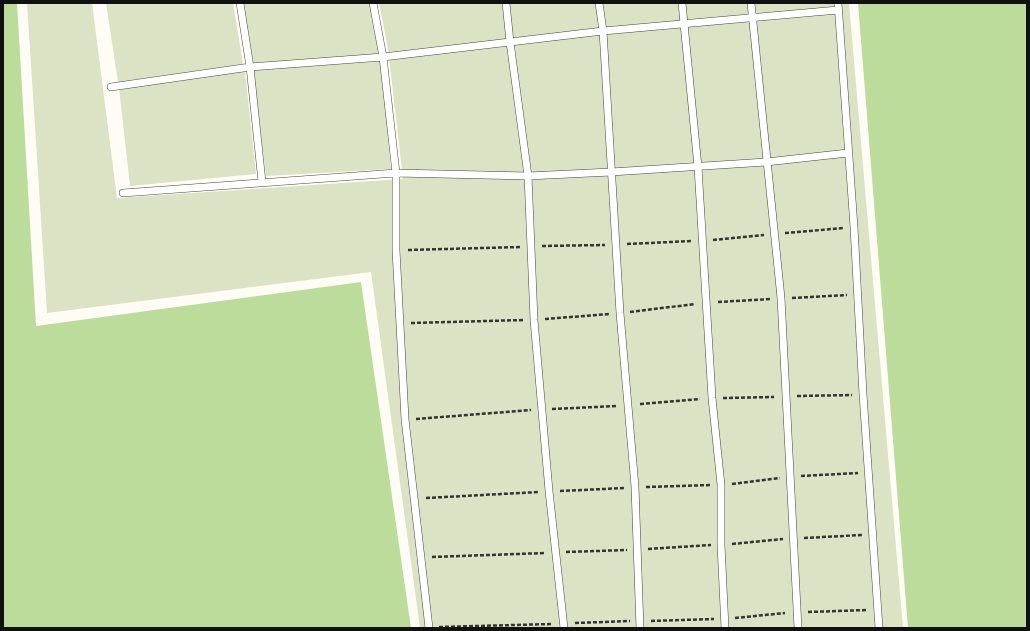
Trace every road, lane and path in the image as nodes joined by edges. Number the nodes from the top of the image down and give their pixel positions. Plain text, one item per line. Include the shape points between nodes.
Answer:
1 (240, 3) edge
2 (373, 3) edge
3 (506, 3) edge
4 (599, 3) edge
5 (682, 3) edge
6 (751, 3) edge
7 (838, 7) edge
8 (753, 19) junction
9 (684, 23) junction
10 (603, 31) junction
11 (510, 42) junction
12 (383, 57) junction
13 (250, 67) junction
14 (111, 87) dead end
15 (848, 153) junction
16 (766, 162) junction
17 (698, 166) junction
18 (611, 172) junction
19 (396, 173) junction
20 (528, 176) junction
21 (262, 182) junction
22 (123, 193) dead end
23 (878, 610) junction
24 (796, 612) junction
25 (724, 619) junction
26 (640, 624) edge
27 (564, 626) edge
28 (429, 628) edge
29 (725, 628) edge
30 (798, 628) edge
31 (879, 628) edge

1 - 13 lane
2 - 12 lane
3 - 11 lane
4 - 10 lane
5 - 9 lane
6 - 8 lane
7 - 8 lane
7 - 15 lane
8 - 9 lane
8 - 16 lane
9 - 10 lane
9 - 17 lane
10 - 11 lane
10 - 18 lane
11 - 12 lane
11 - 20 lane
12 - 13 lane
12 - 19 lane
13 - 14 lane
13 - 21 lane
15 - 16 lane
15 - 23 lane
16 - 17 lane
16 - 24 lane via 781,298
17 - 18 lane
17 - 25 lane via 712,398 721,485
18 - 20 lane
18 - 26 lane via 635,487
19 - 20 lane
19 - 21 lane
19 - 28 lane via 396,250 405,419
20 - 27 lane via 534,320
21 - 22 lane
23 - 24 path
23 - 31 lane
24 - 25 path
24 - 30 lane
25 - 26 path
25 - 29 lane
26 - 27 path
27 - 28 path

